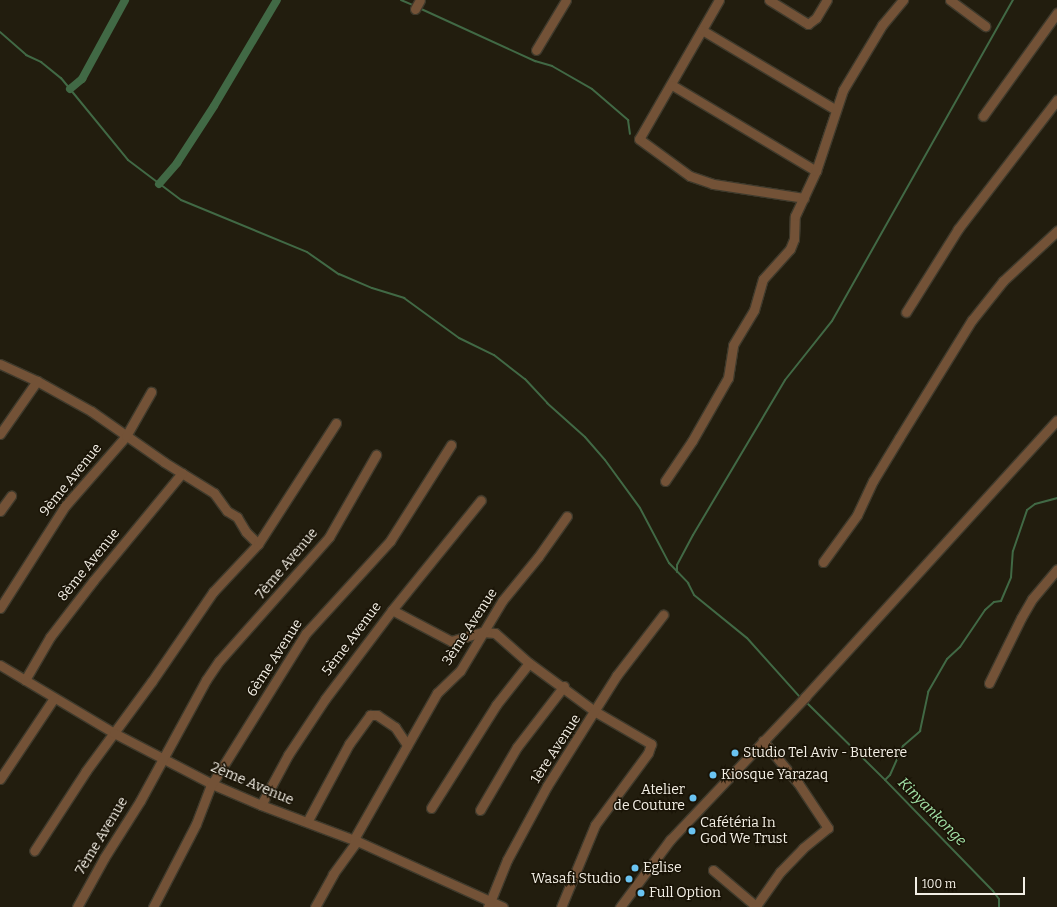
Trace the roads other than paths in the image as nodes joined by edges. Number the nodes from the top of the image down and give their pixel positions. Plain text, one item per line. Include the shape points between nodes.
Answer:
1 (566, 0) edge
2 (719, 0) edge
3 (769, 0) edge
4 (828, 0) edge
5 (903, 0) edge
6 (950, 0) edge
7 (1057, 13) edge
8 (985, 26) dead end
9 (702, 30) junction
10 (536, 50) dead end
11 (672, 85) junction
12 (1057, 100) edge
13 (836, 110) junction
14 (983, 116) dead end
15 (816, 171) junction
16 (804, 198) junction
17 (1057, 231) edge
18 (906, 312) dead end
19 (0, 364) edge
20 (37, 381) junction
21 (151, 392) dead end
22 (1057, 420) edge
23 (336, 423) dead end
24 (0, 434) edge
25 (126, 436) junction
26 (451, 445) dead end
27 (376, 455) dead end
28 (182, 473) junction
29 (665, 481) dead end
30 (11, 496) dead end
31 (481, 500) dead end
32 (0, 511) edge
33 (567, 516) dead end
34 (258, 544) junction
35 (823, 562) dead end
36 (1057, 569) edge
37 (0, 608) edge
38 (392, 610) junction
39 (663, 615) dead end
40 (482, 632) junction
41 (529, 663) junction
42 (0, 665) edge
43 (25, 680) junction
44 (989, 683) dead end
45 (564, 686) junction
46 (54, 698) junction
47 (596, 712) junction
48 (114, 733) junction
49 (763, 741) junction
50 (407, 744) junction
51 (162, 759) junction
52 (0, 779) edge
53 (212, 784) junction
54 (261, 806) junction
55 (432, 808) dead end
56 (480, 810) dead end
57 (307, 822) junction
58 (356, 840) junction
59 (34, 851) dead end
60 (713, 870) dead end
61 (490, 904) edge
62 (77, 907) edge
63 (153, 907) edge
64 (315, 907) edge
65 (503, 907) edge
66 (561, 907) edge
67 (620, 907) edge
68 (757, 907) edge

1 - 10 street
2 - 9 street
3 - 4 street via 808,24 816,18
5 - 13 street via 882,25 854,69
6 - 8 street
7 - 14 street
9 - 11 street
9 - 13 street
11 - 15 street
11 - 16 street via 639,139 676,168 713,184
12 - 18 street via 950,240
13 - 15 street
15 - 16 street
16 - 29 street via 795,216 794,239 790,249 763,279 754,310 733,345 728,378 692,441
17 - 35 street via 1003,281 972,320 884,463 857,515
19 - 20 street
20 - 24 street
20 - 25 street via 105,420
21 - 25 street, 9ème Avenue
22 - 49 street
23 - 34 street
25 - 28 street
25 - 37 street, 9ème Avenue via 65,506
26 - 53 street, 6ème Avenue via 390,541 311,627
27 - 51 street, 7ème Avenue via 329,537 219,661
28 - 34 street via 214,493
28 - 43 street, 8ème Avenue via 50,637
30 - 32 street
31 - 38 street, 5ème Avenue
33 - 40 street, 3ème Avenue via 502,601
34 - 48 street via 217,586
36 - 44 street via 1032,599
38 - 40 street via 451,641
38 - 54 street, 5ème Avenue via 318,708
39 - 47 street, 1ère Avenue via 632,654
40 - 41 street via 495,633
40 - 50 street, 3ème Avenue via 456,676 437,693
41 - 45 street
41 - 55 street via 496,705
42 - 43 street, 2ème Avenue
43 - 46 street, 2ème Avenue
45 - 47 street
45 - 56 street via 518,747
46 - 48 street, 2ème Avenue
46 - 52 street
47 - 61 street, 1ère Avenue via 533,811 507,860
47 - 66 street via 648,740 652,748 595,825
48 - 51 street, 2ème Avenue
48 - 59 street
49 - 67 street via 666,845
49 - 68 street via 798,783 828,828 803,848 780,872
50 - 57 street via 395,727 377,715 370,715 349,744
50 - 58 street, 3ème Avenue
51 - 53 street, 2ème Avenue
51 - 62 street, 7ème Avenue
53 - 54 street, 2ème Avenue
53 - 63 street, 6ème Avenue
54 - 57 street, 2ème Avenue
57 - 58 street, 2ème Avenue
58 - 61 street, 2ème Avenue
58 - 64 street, 3ème Avenue
60 - 68 street
61 - 65 street, 2ème Avenue

